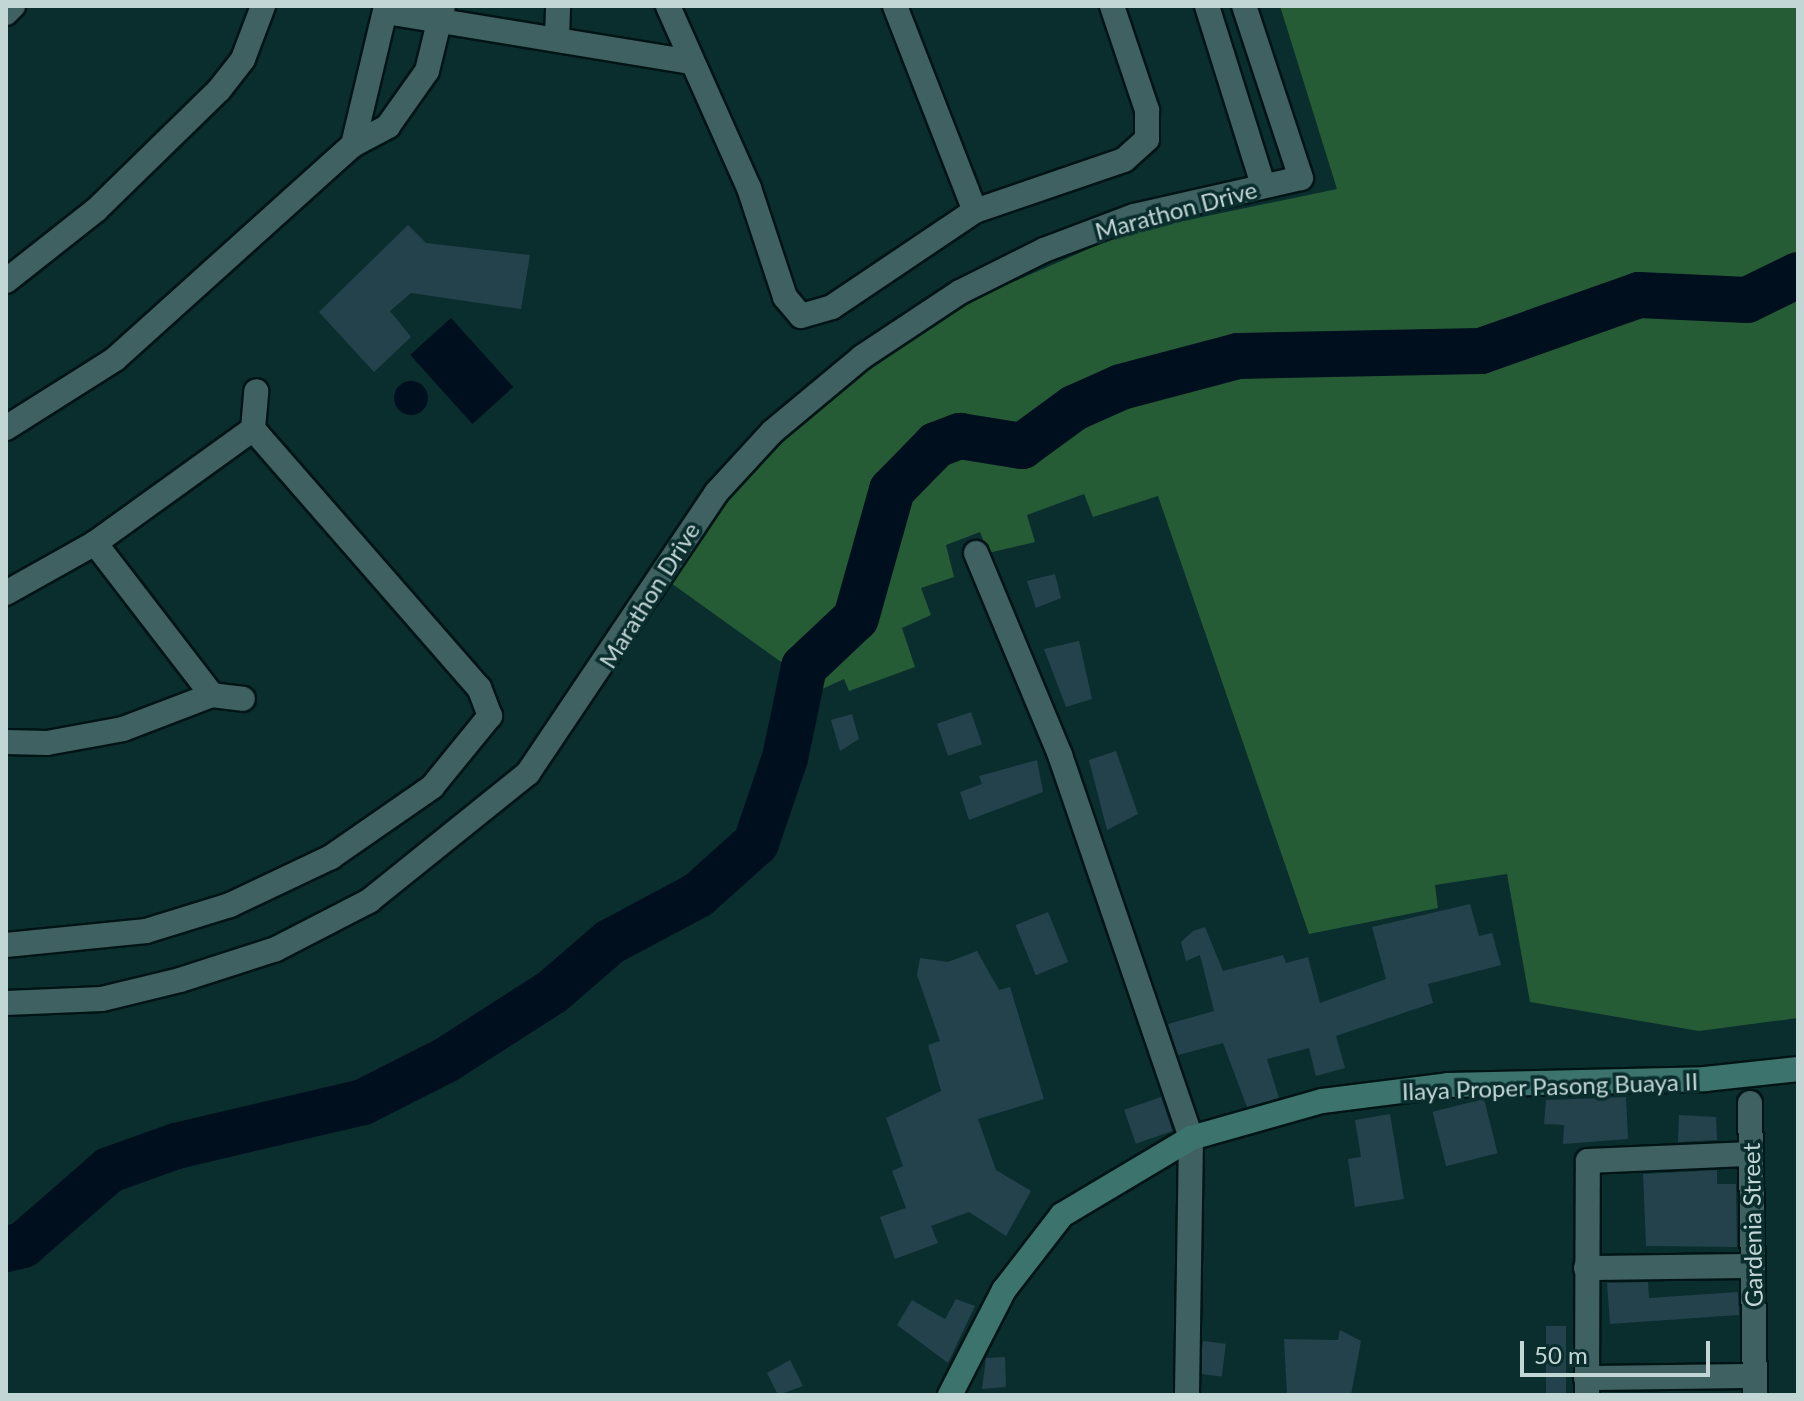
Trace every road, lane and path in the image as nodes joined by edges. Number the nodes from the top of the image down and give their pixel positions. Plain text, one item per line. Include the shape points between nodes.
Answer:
1 (13, 6) edge
2 (263, 6) edge
3 (558, 6) edge
4 (668, 6) edge
5 (895, 6) edge
6 (1112, 6) edge
7 (1207, 6) edge
8 (1244, 6) edge
9 (386, 9) edge
10 (6, 13) edge
11 (442, 13) edge
12 (557, 38) junction
13 (692, 62) junction
14 (353, 145) junction
15 (1263, 185) junction
16 (975, 211) junction
17 (6, 281) edge
18 (256, 391) dead end
19 (6, 428) edge
20 (253, 429) junction
21 (95, 543) junction
22 (976, 553) dead end
23 (6, 593) edge
24 (212, 695) junction
25 (243, 699) dead end
26 (6, 742) edge
27 (6, 945) edge
28 (6, 1003) edge
29 (1798, 1069) edge
30 (1750, 1103) dead end
31 (1191, 1138) junction
32 (1751, 1154) junction
33 (1753, 1266) junction
34 (1586, 1268) junction
35 (1755, 1386) edge
36 (1586, 1387) edge
37 (950, 1395) edge
38 (1187, 1395) edge

1 - 10 street
2 - 17 street via 243,59 219,90 96,210
3 - 12 street
4 - 13 street
5 - 16 street
6 - 16 street via 1147,110 1147,139 1124,160
7 - 15 street
8 - 15 street, Marathon Drive via 1301,178
9 - 11 street
9 - 14 street
11 - 12 street
11 - 14 street via 427,71 388,126
12 - 13 street
13 - 16 street via 749,188 785,297 801,316 832,307
14 - 19 street via 115,359
15 - 28 street, Marathon Drive via 1134,216 1044,250 960,292 862,357 772,432 716,493 528,773 369,901 276,949 180,980 102,999
18 - 20 street
20 - 21 street
20 - 27 street via 479,688 490,716 432,787 331,857 230,905 146,931
21 - 23 street
21 - 24 street
22 - 31 street via 1060,755
24 - 25 street
24 - 26 street via 123,729 47,743
29 - 31 street, Ilaya Proper Pasong Buaya II via 1705,1079 1448,1085 1322,1101
30 - 32 street, Gardenia Street
31 - 37 street, Ilaya Proper Pasong Buaya II via 1062,1215 1004,1290
31 - 38 street
32 - 33 street, Gardenia Street
32 - 34 street via 1594,1156 1587,1172
33 - 34 street
33 - 35 street, Gardenia Street
34 - 36 street
35 - 36 street

